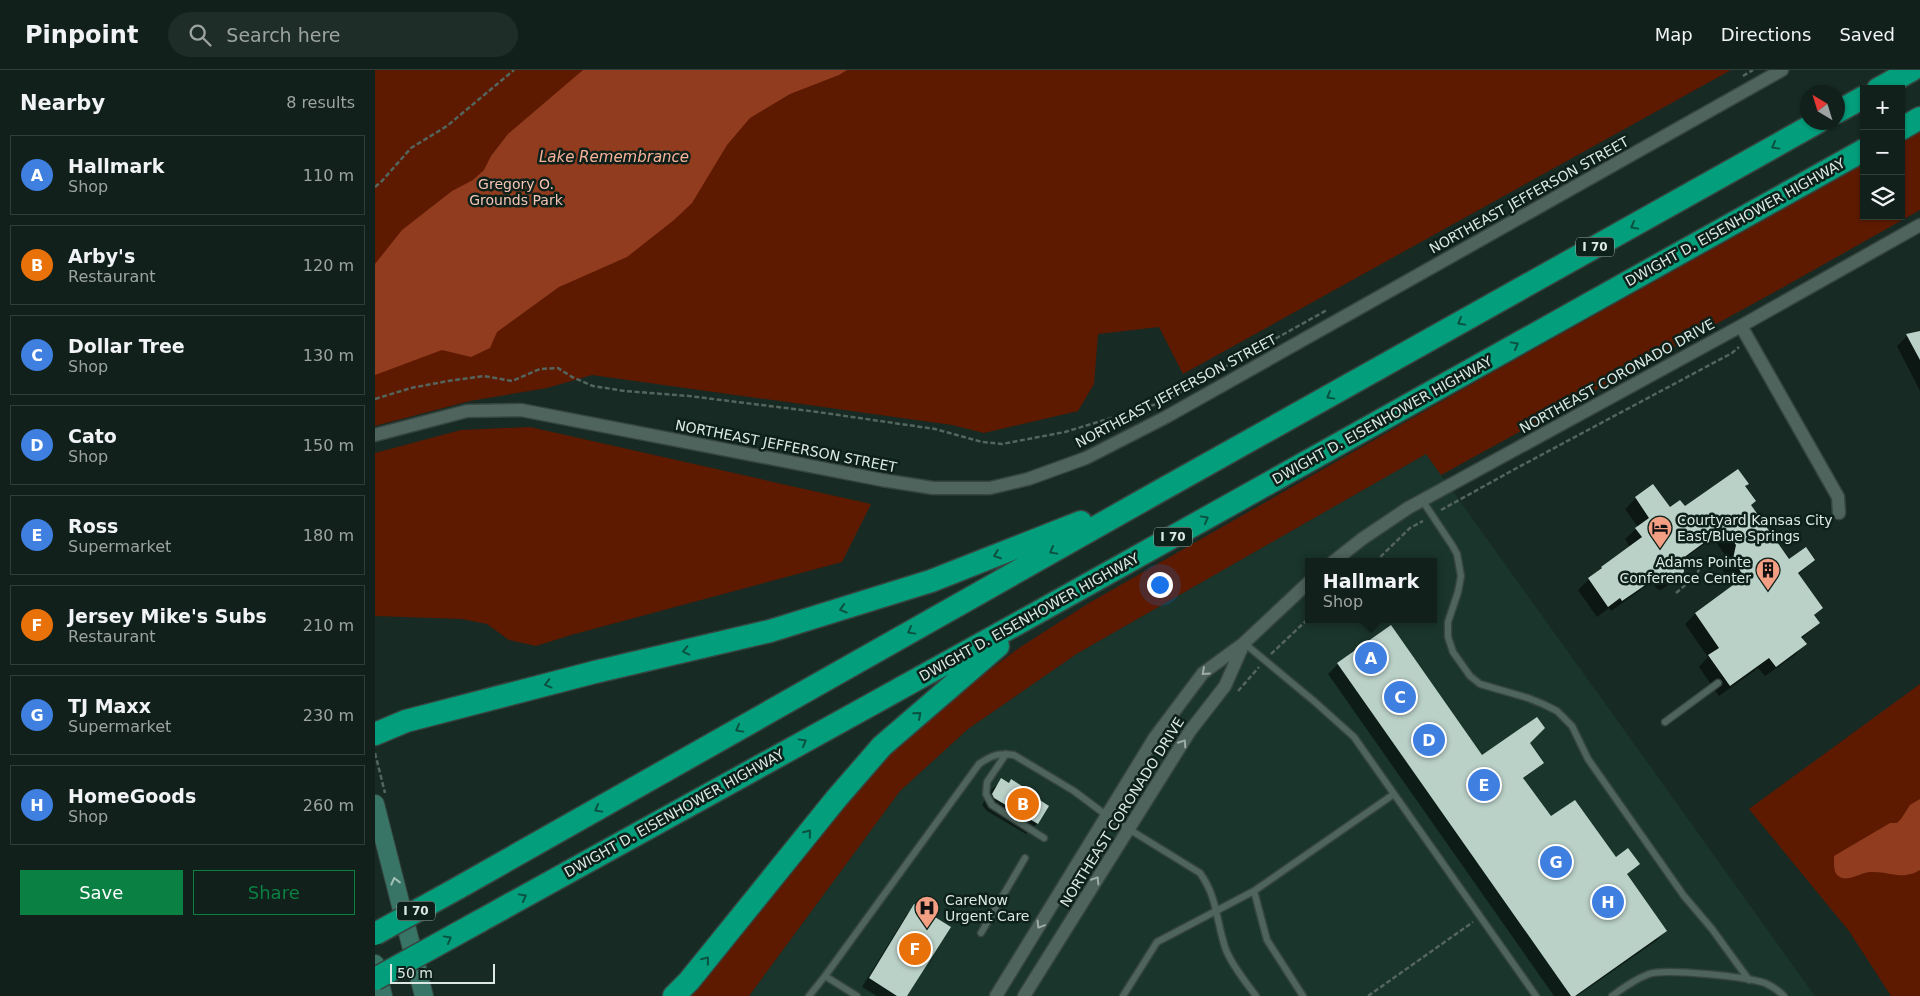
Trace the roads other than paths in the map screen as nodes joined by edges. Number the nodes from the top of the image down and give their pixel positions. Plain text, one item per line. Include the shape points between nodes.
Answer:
1 (1782, 70) edge
2 (1912, 70) edge
3 (1885, 85) edge
4 (1860, 99) edge
5 (1845, 108) edge
6 (1920, 118) edge
7 (1905, 127) edge
8 (1804, 130) edge
9 (1860, 152) edge
10 (1920, 225) edge
11 (1741, 326) junction
12 (375, 435) edge
13 (1156, 493) junction
14 (1422, 500) junction
15 (1839, 513) dead end
16 (1338, 558) edge
17 (1305, 586) edge
18 (1033, 615) junction
19 (1244, 643) junction
20 (1718, 683) dead end
21 (375, 715) edge
22 (406, 721) junction
23 (1665, 722) dead end
24 (375, 734) edge
25 (1006, 754) junction
26 (1394, 794) junction
27 (375, 804) edge
28 (1106, 815) junction
29 (1129, 828) junction
30 (1044, 838) dead end
31 (1025, 858) dead end
32 (1254, 891) junction
33 (1217, 911) junction
34 (981, 933) dead end
35 (375, 934) edge
36 (375, 964) edge
37 (825, 976) junction
38 (375, 980) edge
39 (1749, 980) junction
40 (383, 996) edge
41 (424, 996) edge
42 (674, 996) edge
43 (809, 996) edge
44 (857, 996) edge
45 (996, 996) edge
46 (1024, 996) edge
47 (1123, 996) edge
48 (1256, 996) edge
49 (1303, 996) edge
50 (1536, 996) edge
51 (1612, 996) edge
52 (1784, 996) edge

1 - 12 street, NORTHEAST JEFFERSON STREET via 1166,417 1086,458 1028,479 990,488 933,488 521,410 467,411
2 - 3 highway
4 - 5 highway
6 - 7 highway
8 -> 13 highway, I 70
18 -> 9 highway, DWIGHT D. EISENHOWER HIGHWAY / I 70
10 - 11 street, NORTHEAST CORONADO DRIVE
11 - 14 street, NORTHEAST CORONADO DRIVE
11 - 15 street via 1838,497
13 -> 22 highway via 931,581 770,632 595,672
13 -> 35 highway, I 70, bridge
14 - 16 street, NORTHEAST CORONADO DRIVE
14 - 39 lane via 1457,554 1461,576 1448,622 1448,637 1461,664 1480,684 1543,704 1557,711 1571,726 1589,759 1684,896
17 - 19 street, NORTHEAST CORONADO DRIVE
38 -> 18 highway, DWIGHT D. EISENHOWER HIGHWAY / I 70, bridge
42 -> 18 highway via 882,746
19 - 26 lane via 1347,730
19 -> 28 street, NORTHEAST CORONADO DRIVE via 1203,673 1155,737
29 -> 19 street, NORTHEAST CORONADO DRIVE via 1190,731 1225,686
20 - 23 lane
21 - 22 highway
22 - 24 highway
25 - 28 lane via 1014,754
25 - 30 lane via 987,782 986,794 992,805
25 - 37 lane via 992,755 979,764
26 - 32 lane
26 - 50 lane
41 -> 27 main road
28 - 29 lane
28 -> 45 street, NORTHEAST CORONADO DRIVE
29 - 33 lane via 1200,873 1209,886
46 -> 29 street, NORTHEAST CORONADO DRIVE
31 - 34 lane
32 - 33 lane
32 - 49 lane via 1267,940
33 - 47 lane via 1157,942
33 - 48 lane via 1226,950
36 - 40 main road
37 - 43 lane
37 - 44 lane
39 - 51 lane via 1671,971 1650,974
39 - 52 lane via 1765,983

